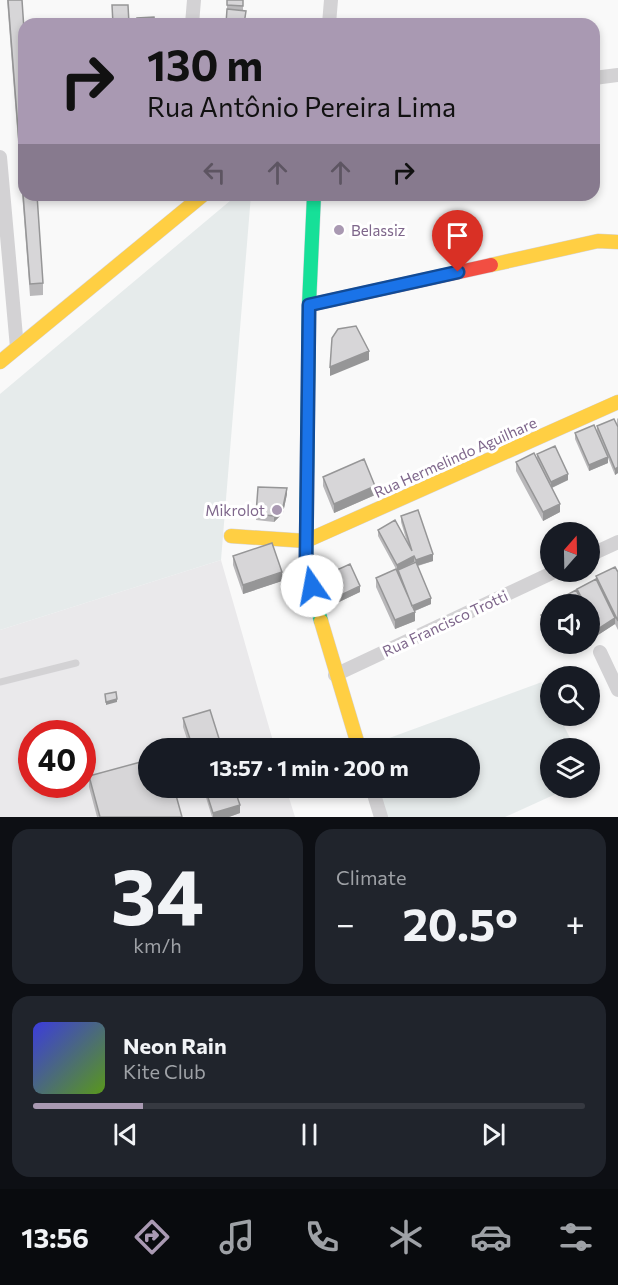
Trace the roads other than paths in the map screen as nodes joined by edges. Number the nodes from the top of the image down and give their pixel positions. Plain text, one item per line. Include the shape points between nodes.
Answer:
1 (194, 0) edge
2 (331, 0) edge
3 (192, 18) edge
4 (330, 18) edge
5 (618, 75) edge
6 (600, 77) edge
7 (0, 157) edge
8 (184, 201) edge
9 (195, 201) edge
10 (314, 201) edge
11 (183, 210) junction
12 (618, 243) edge
13 (309, 305) junction
14 (16, 348) junction
15 (0, 362) edge
16 (618, 402) edge
17 (231, 536) dead end
18 (306, 542) junction
19 (618, 542) edge
20 (600, 550) edge
21 (540, 579) edge
22 (600, 652) dead end
23 (76, 663) dead end
24 (335, 675) junction
25 (0, 681) edge
26 (618, 690) edge
27 (356, 738) edge
28 (375, 798) edge
29 (381, 817) edge

1 - 3 street
2 - 4 street
5 - 6 street
7 - 14 street
8 - 11 street
9 - 11 street
10 - 13 street
11 - 14 street
12 - 13 street via 598,241
13 - 18 street
14 - 15 street
16 - 18 street, Rua Hermelindo Aguilhare
17 - 18 street
18 - 24 street via 306,564
19 - 20 street
21 - 24 street, Rua Francisco Trotti
22 - 26 street
23 - 25 lane
24 - 27 street
28 - 29 street

